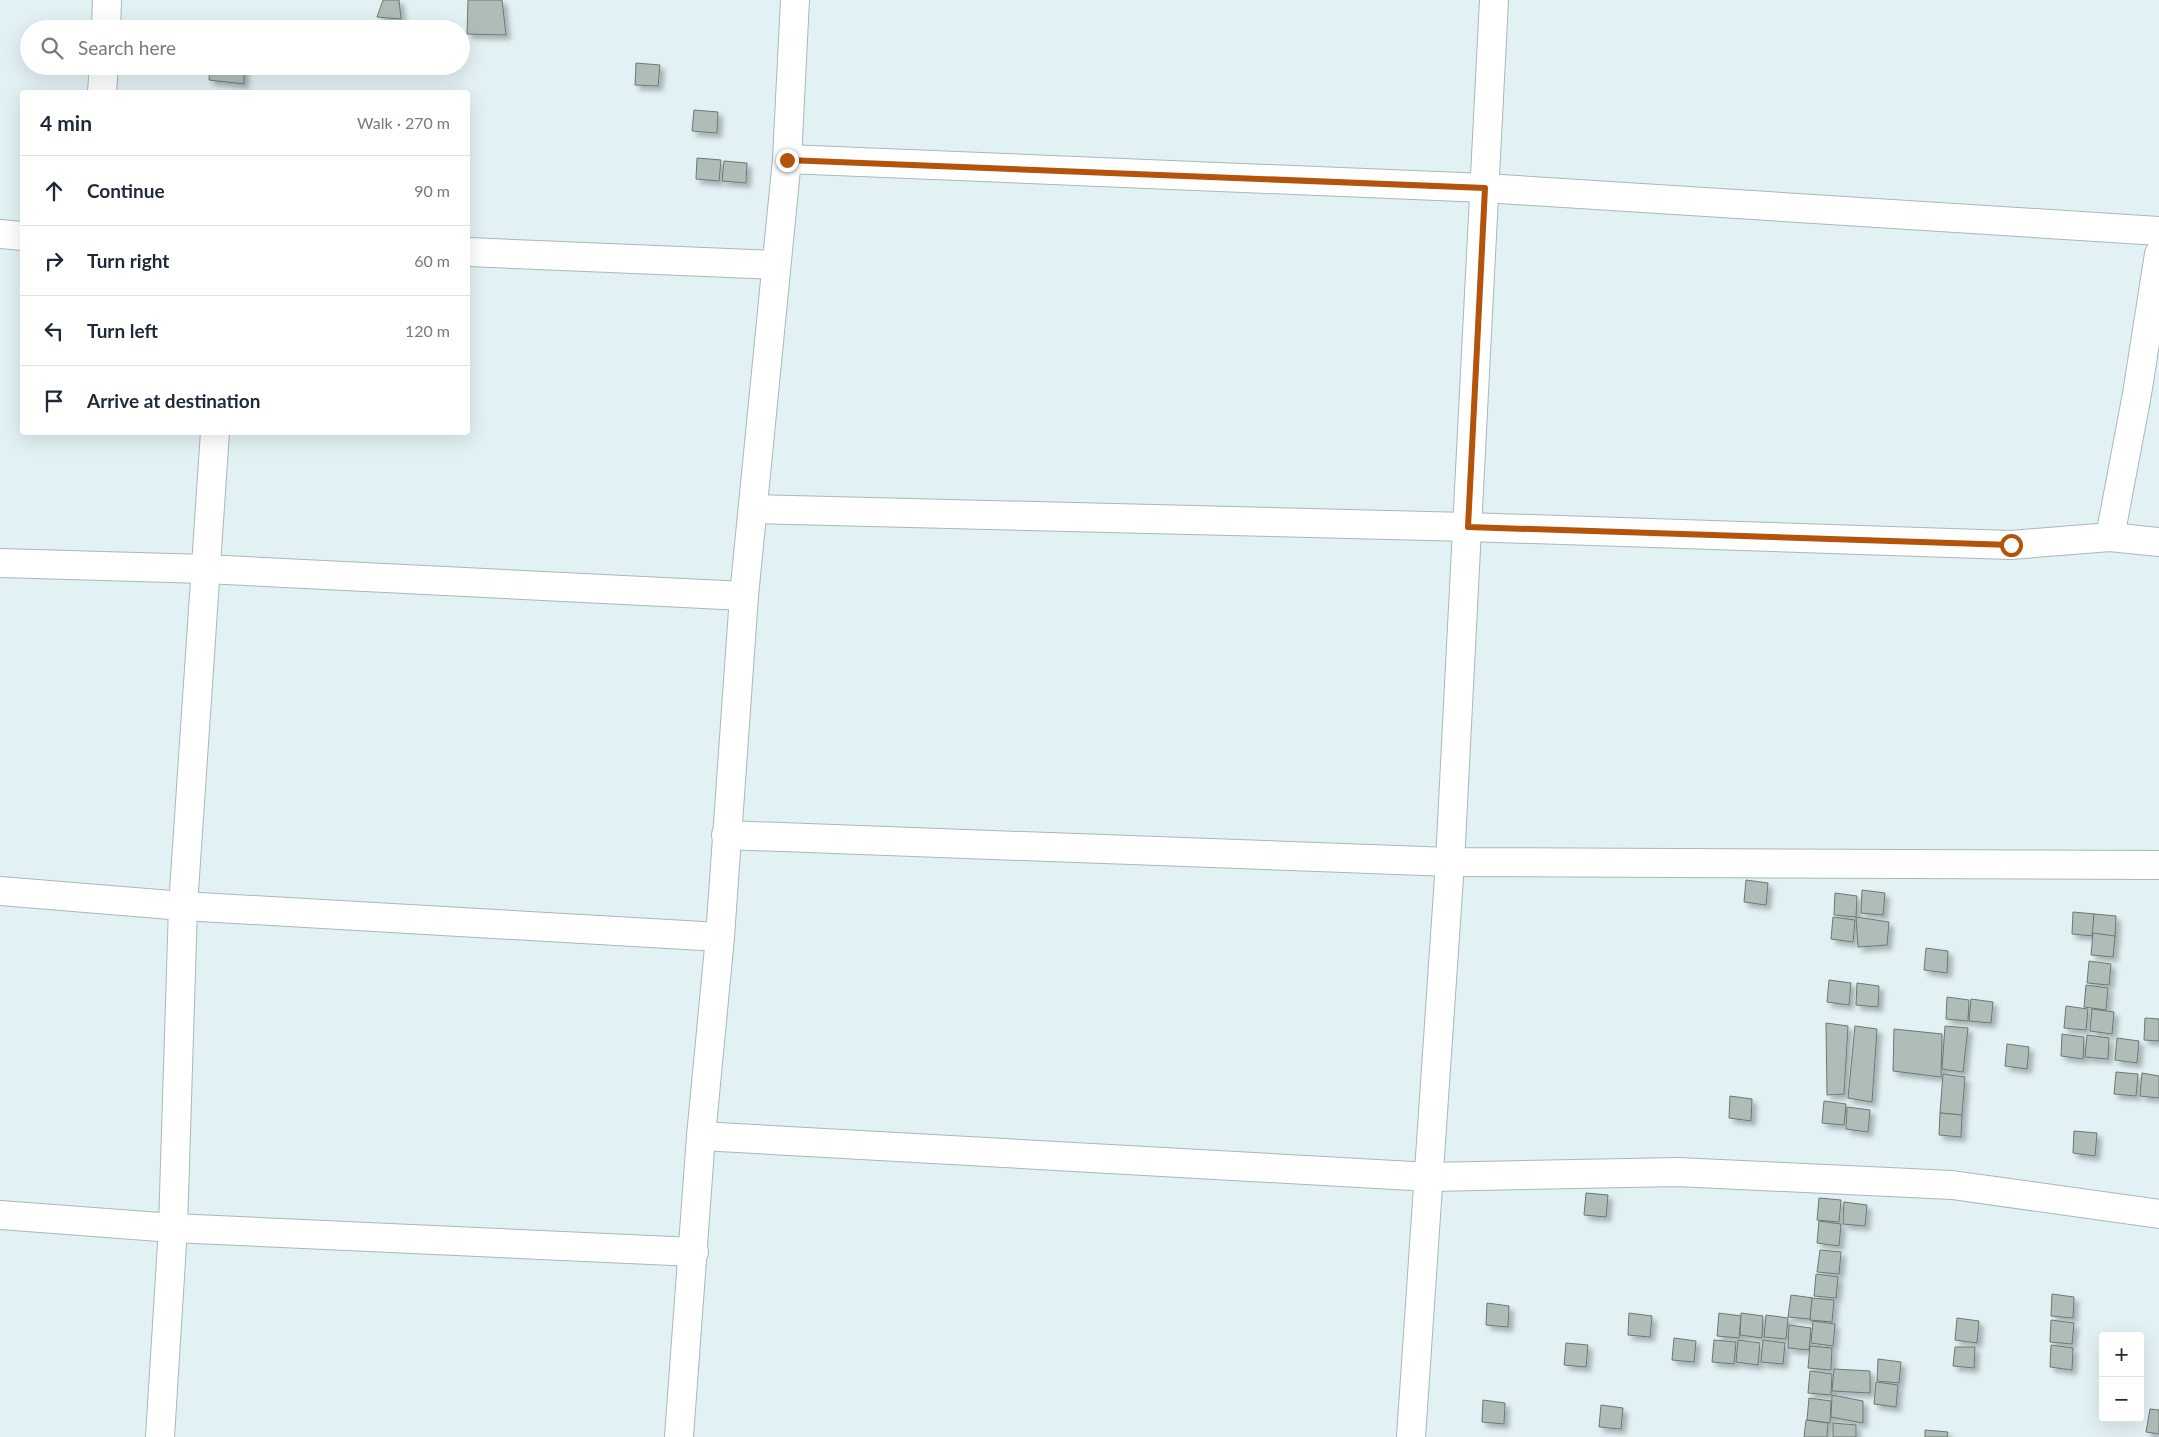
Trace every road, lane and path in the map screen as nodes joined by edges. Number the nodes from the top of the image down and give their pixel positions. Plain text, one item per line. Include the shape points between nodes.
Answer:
1 (107, 0) edge
2 (795, 0) edge
3 (1494, 0) edge
4 (106, 20) edge
5 (103, 75) edge
6 (102, 90) edge
7 (787, 160) junction
8 (1485, 188) junction
9 (2159, 231) edge
10 (0, 234) edge
11 (20, 236) edge
12 (470, 252) edge
13 (2159, 254) edge
14 (776, 265) junction
15 (215, 435) edge
16 (753, 509) junction
17 (1468, 527) junction
18 (2110, 537) junction
19 (2159, 542) edge
20 (0, 563) edge
21 (205, 569) junction
22 (744, 596) junction
23 (726, 835) junction
24 (1450, 862) junction
25 (2159, 865) edge
26 (0, 892) edge
27 (183, 906) junction
28 (720, 937) junction
29 (701, 1136) junction
30 (1430, 1177) junction
31 (2159, 1214) edge
32 (0, 1215) edge
33 (173, 1228) junction
34 (694, 1252) junction
35 (160, 1437) edge
36 (679, 1437) edge
37 (1410, 1437) edge

1 - 4 street
2 - 7 street
3 - 8 street
5 - 6 street
7 - 8 street
7 - 14 street
8 - 9 street
8 - 17 street
10 - 11 street
12 - 14 street
13 - 18 street
14 - 16 street
15 - 21 street
16 - 17 street
16 - 22 street
17 - 18 street via 2011,545
17 - 24 street
18 - 19 street
20 - 21 street
21 - 22 street
21 - 27 street
22 - 23 street
23 - 24 street
23 - 28 street
24 - 25 street
24 - 30 street
26 - 27 street
27 - 28 street
27 - 33 street
28 - 29 street
29 - 30 street
29 - 34 street
30 - 31 street via 1678,1172 1962,1186
30 - 37 street
32 - 33 street
33 - 34 street
33 - 35 street
34 - 36 street

